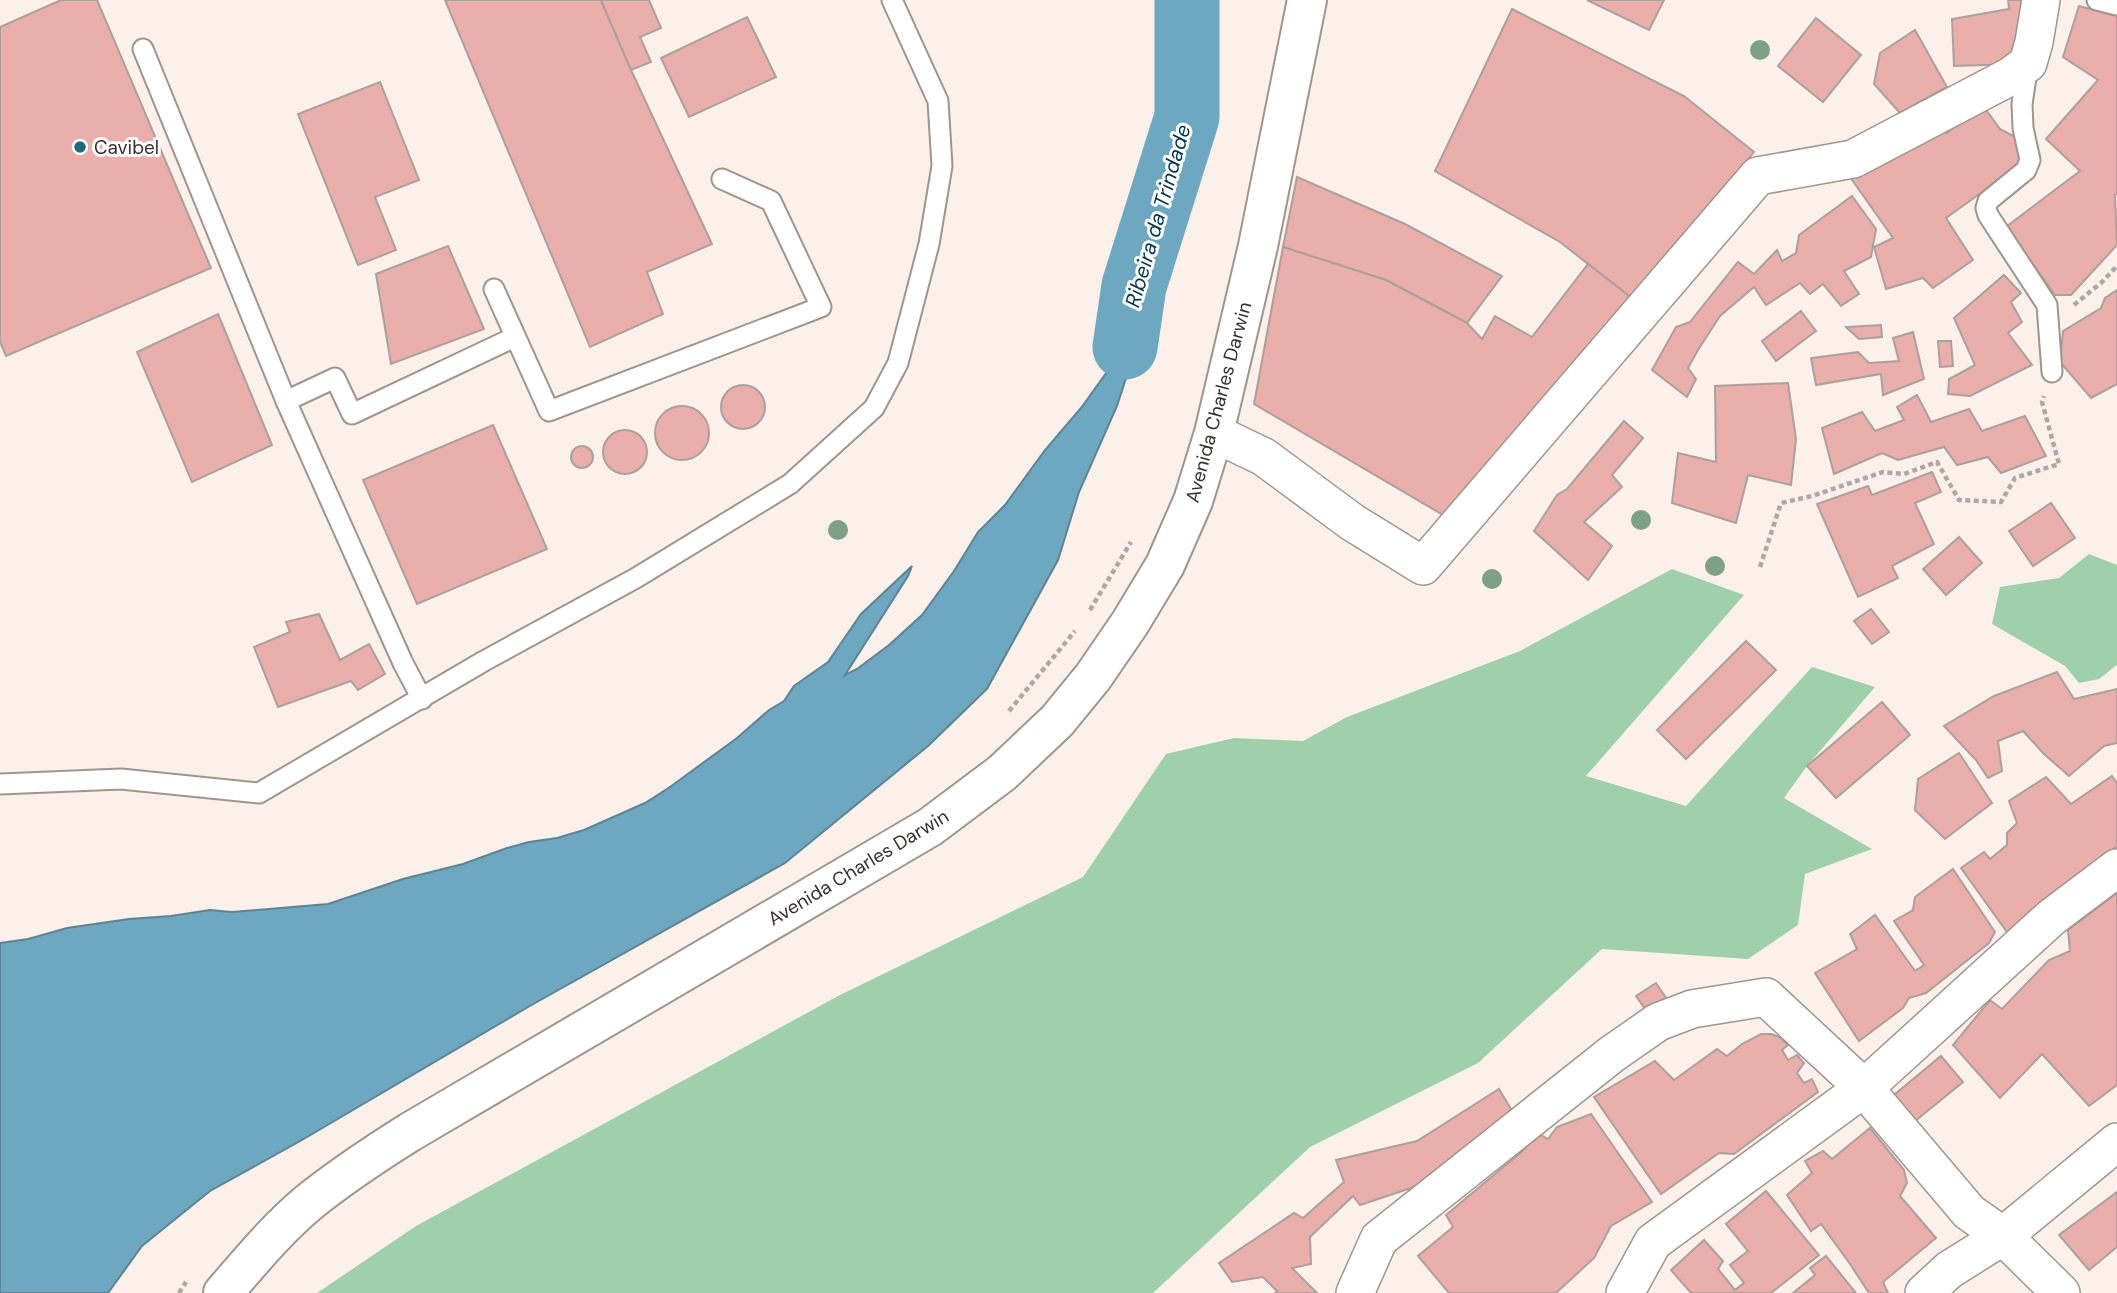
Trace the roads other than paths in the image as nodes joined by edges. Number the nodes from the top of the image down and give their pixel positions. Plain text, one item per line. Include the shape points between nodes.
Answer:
1 (892, 0) edge
2 (1307, 0) edge
3 (2041, 0) edge
4 (2097, 0) edge
5 (2117, 5) edge
6 (143, 48) dead end
7 (2028, 63) junction
8 (722, 179) dead end
9 (494, 289) dead end
10 (515, 337) junction
11 (2052, 372) road end
12 (286, 401) junction
13 (1214, 433) junction
14 (422, 699) junction
15 (0, 784) edge
16 (2117, 868) edge
17 (1864, 1088) junction
18 (2117, 1142) edge
19 (2003, 1236) junction
20 (208, 1283) edge
21 (1355, 1293) edge
22 (1625, 1293) edge
23 (1924, 1293) edge
24 (2061, 1293) edge

1 - 14 lane via 938,101 942,166 929,244 898,363 874,408 790,484
2 - 13 main road, Avenida Charles Darwin via 1258,246
3 - 7 street
4 - 5 lane
6 - 12 lane
7 - 11 lane via 2022,104 2029,165 1988,201 1986,208 2046,305
7 - 13 street via 1853,159 1758,176 1423,566 1352,522 1264,457
8 - 10 lane via 771,201 821,307 549,411
9 - 10 lane
10 - 12 lane via 352,414 335,378
12 - 14 lane
13 - 20 main road, Avenida Charles Darwin via 1194,501 1165,565 1130,623 1057,721 1002,774 930,827 360,1164
14 - 15 lane via 259,793 121,779
16 - 17 street via 2052,917
17 - 19 street via 1969,1212
17 - 21 street via 1766,997 1692,1009 1658,1022 1379,1239
17 - 22 street via 1653,1242
18 - 19 street
19 - 23 street via 1949,1270
19 - 24 street

